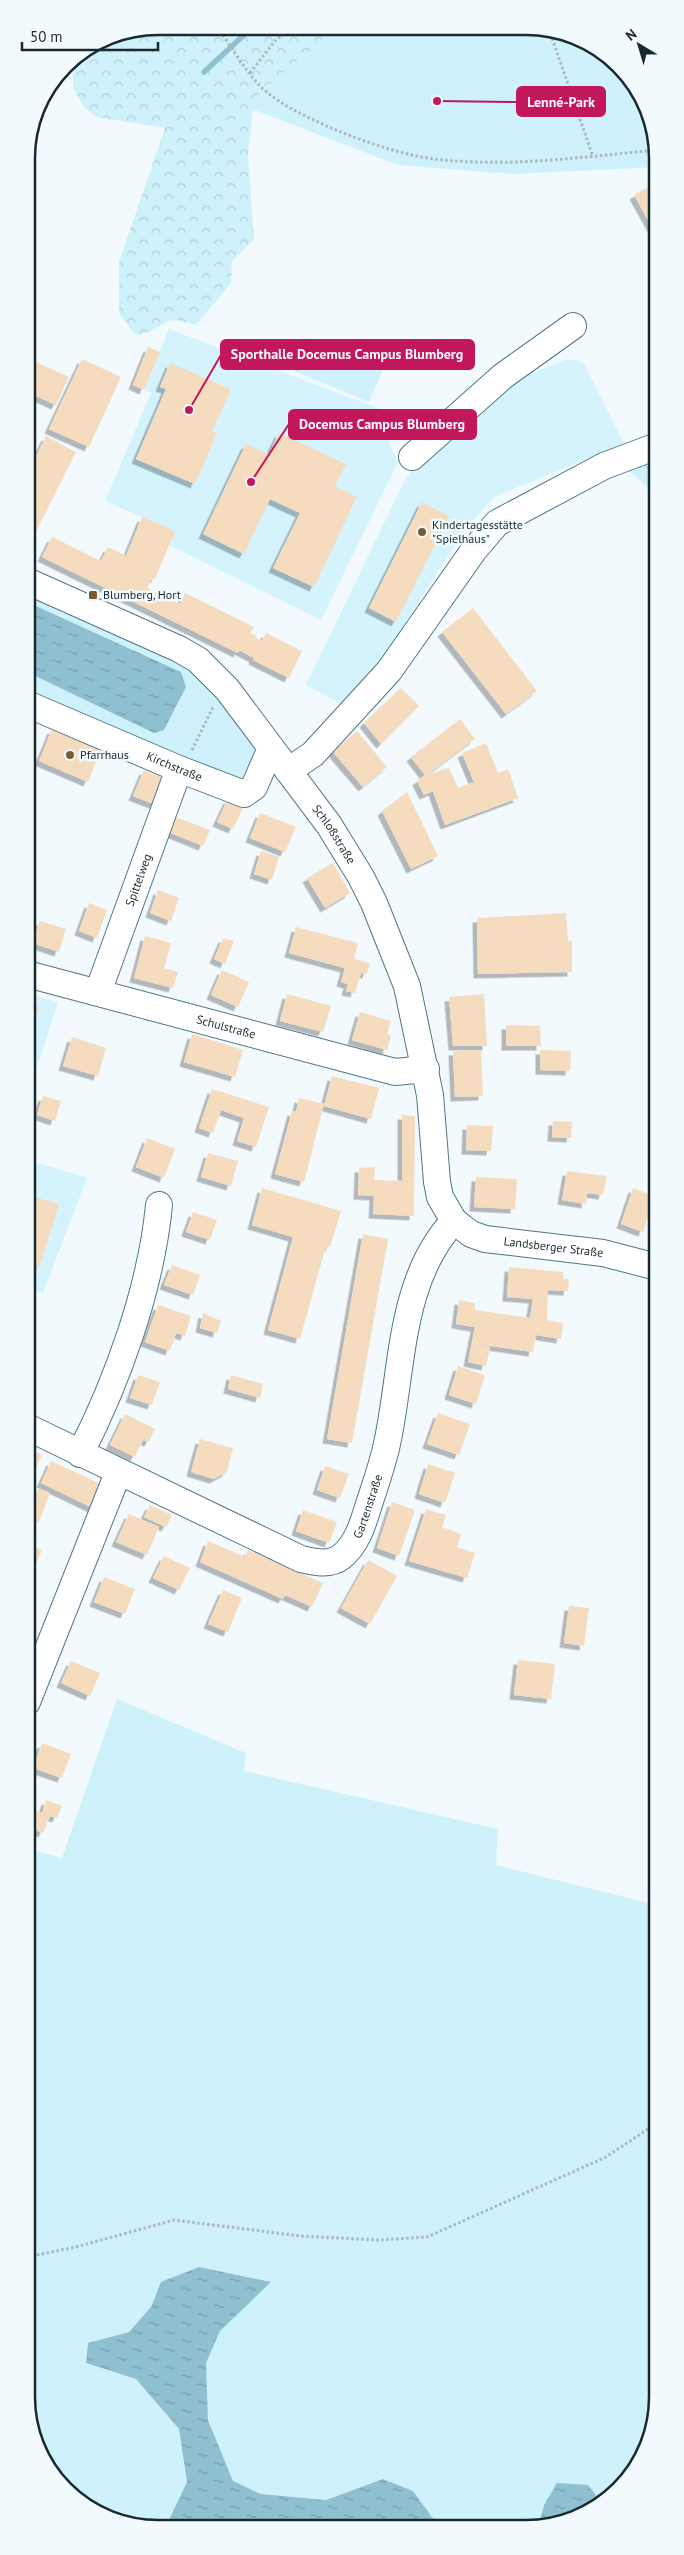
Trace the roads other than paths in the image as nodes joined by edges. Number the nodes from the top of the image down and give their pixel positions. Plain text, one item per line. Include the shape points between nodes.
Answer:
1 (573, 326) dead end
2 (649, 449) edge
3 (412, 457) dead end
4 (35, 585) edge
5 (35, 707) edge
6 (272, 748) junction
7 (179, 769) junction
8 (288, 771) junction
9 (35, 976) edge
10 (98, 992) junction
11 (426, 1069) junction
12 (159, 1205) dead end
13 (454, 1221) junction
14 (649, 1266) edge
15 (35, 1430) edge
16 (80, 1454) junction
17 (118, 1472) junction
18 (35, 1682) edge

1 - 3 street via 503,376
2 - 8 street via 604,466 497,523 474,550 390,672 313,754
4 - 6 street, Schloßstraße via 179,648 198,660 227,689
5 - 7 street, Kirchstraße
6 - 7 street, Kirchstraße via 254,788 244,794
6 - 8 street, Schloßstraße
7 - 10 street, Spittelweg
8 - 11 street, Schloßstraße via 329,825 374,903 408,986
9 - 10 street, Schulstraße
10 - 11 street, Schulstraße via 395,1072
11 - 13 street, Schloßstraße via 437,1182 446,1210
12 - 16 street via 155,1240 133,1319 117,1368
13 - 14 street, Landsberger Straße via 471,1234 485,1239 603,1252
13 - 17 street, Gartenstraße via 430,1252 419,1277 380,1470 362,1527 340,1558 322,1563 301,1559
15 - 16 street, Gartenstraße
16 - 17 street, Gartenstraße
17 - 18 street

